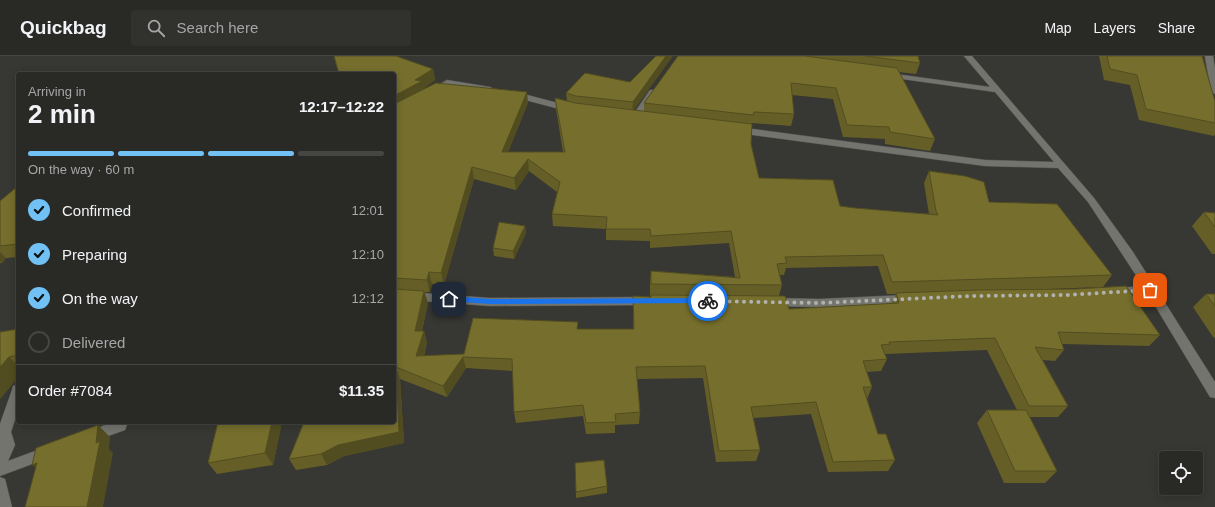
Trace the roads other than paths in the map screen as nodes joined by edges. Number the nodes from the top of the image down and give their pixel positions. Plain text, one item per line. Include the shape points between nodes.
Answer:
1 (968, 56) edge
2 (1209, 56) edge
3 (881, 75) edge
4 (657, 87) edge
5 (996, 90) junction
6 (1215, 92) edge
7 (425, 96) edge
8 (576, 111) edge
9 (635, 118) edge
10 (725, 129) edge
11 (1061, 165) junction
12 (1150, 290) junction
13 (1104, 292) edge
14 (396, 295) edge
15 (918, 298) edge
16 (656, 301) edge
17 (764, 302) edge
18 (1215, 393) edge
19 (16, 396) edge
20 (120, 424) edge
21 (78, 441) edge
22 (57, 449) edge
23 (0, 464) edge
24 (0, 470) edge
25 (0, 484) edge
26 (5, 507) edge

1 - 5 street
2 - 6 street
3 - 5 street
4 - 9 street
5 - 11 street
7 - 8 street via 450,82 499,91
10 - 11 street via 985,164
11 - 12 street via 1091,200
12 - 13 street
12 - 18 street
14 - 16 street via 490,302
15 - 17 street via 819,303
19 - 23 street via 4,432 8,445
20 - 21 street
22 - 24 street
25 - 26 street

